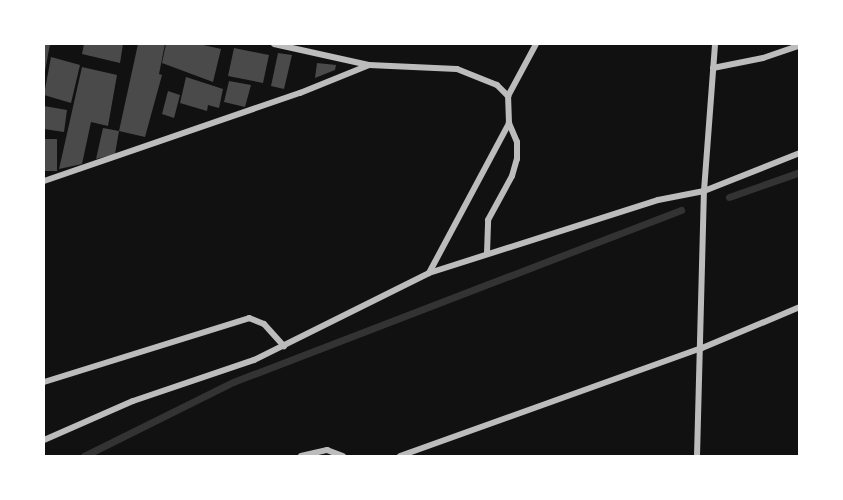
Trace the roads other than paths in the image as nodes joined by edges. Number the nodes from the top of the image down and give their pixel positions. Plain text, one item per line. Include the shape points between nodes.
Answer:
1 (274, 44) edge
2 (536, 44) edge
3 (715, 44) edge
4 (800, 45) edge
5 (369, 65) junction
6 (713, 68) junction
7 (508, 96) junction
8 (509, 123) junction
9 (800, 153) edge
10 (44, 181) edge
11 (704, 191) junction
12 (487, 253) junction
13 (429, 273) junction
14 (800, 307) edge
15 (284, 346) junction
16 (702, 348) junction
17 (44, 382) edge
18 (44, 440) edge
19 (302, 456) edge
20 (343, 456) edge
21 (400, 456) edge
22 (697, 456) edge

1 - 5 street
2 - 7 street
3 - 6 street
4 - 6 street via 763,58
5 - 7 street via 457,69 497,85
5 - 10 street via 300,93
6 - 11 street
7 - 8 street
8 - 12 street via 517,142 517,159 488,220
8 - 13 street
9 - 11 street
11 - 12 street via 658,200
11 - 16 street
12 - 13 street
13 - 15 street
14 - 16 street
15 - 17 street via 264,324 249,318
15 - 18 street via 133,401
16 - 21 street
16 - 22 street
19 - 20 street via 327,450

